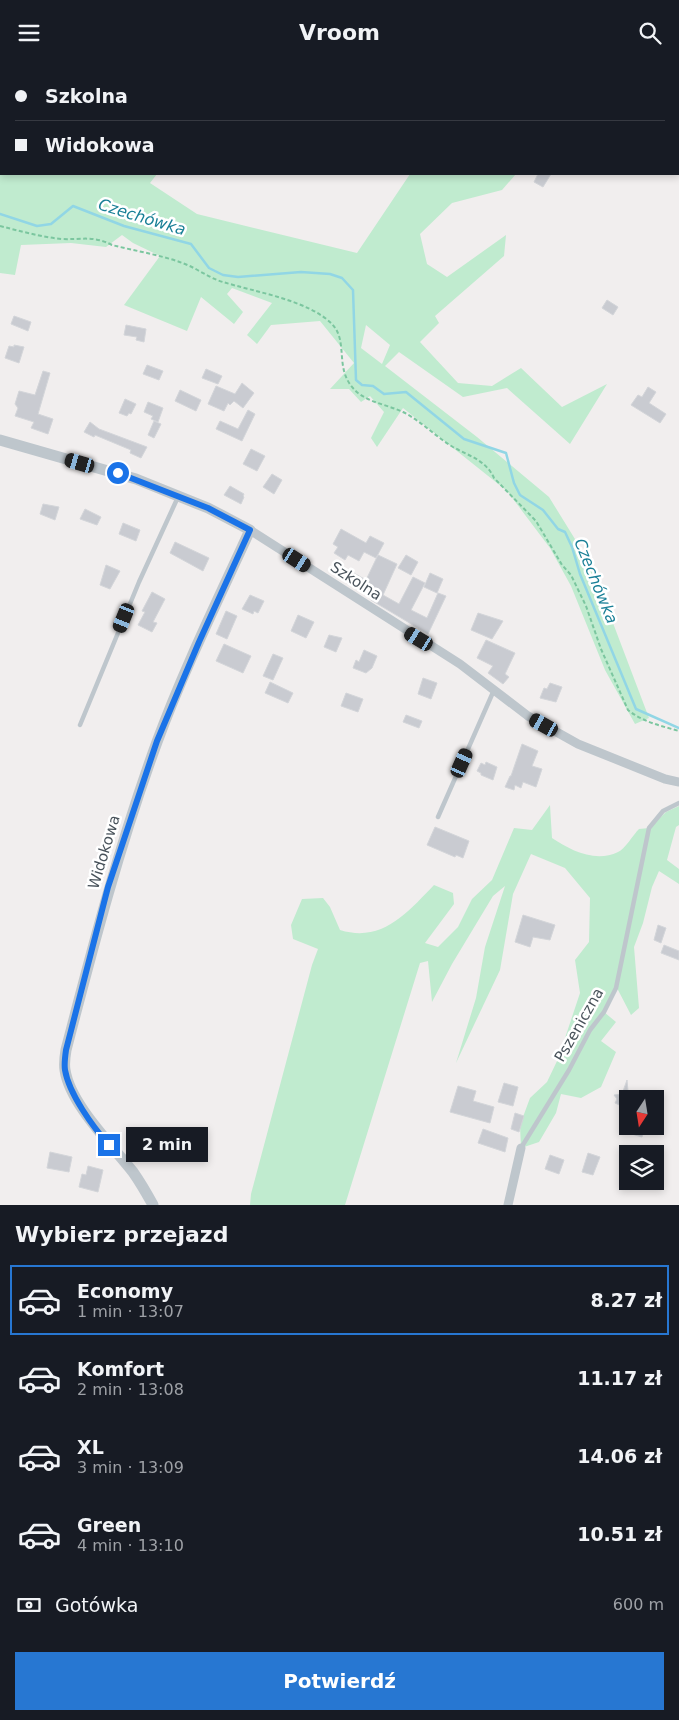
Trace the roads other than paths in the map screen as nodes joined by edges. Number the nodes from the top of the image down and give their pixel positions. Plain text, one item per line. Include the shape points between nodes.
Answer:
1 (0, 440) edge
2 (179, 496) junction
3 (250, 530) junction
4 (494, 690) junction
5 (80, 725) dead end
6 (679, 782) edge
7 (679, 803) edge
8 (438, 817) dead end
9 (521, 1148) joint
10 (153, 1205) edge
11 (508, 1205) edge

1 - 2 street, Szkolna via 118,473
2 - 3 street, Szkolna
2 - 5 lane via 138,582
3 - 4 street, Szkolna via 460,664
3 - 10 street, Widokowa via 157,741 108,887 66,1050 64,1069 80,1104 97,1132 133,1173
4 - 6 street, Szkolna via 528,716 578,743
4 - 8 lane
7 - 9 lane, Pszeniczna via 663,811 649,829 616,988
9 - 11 street, Pszeniczna

